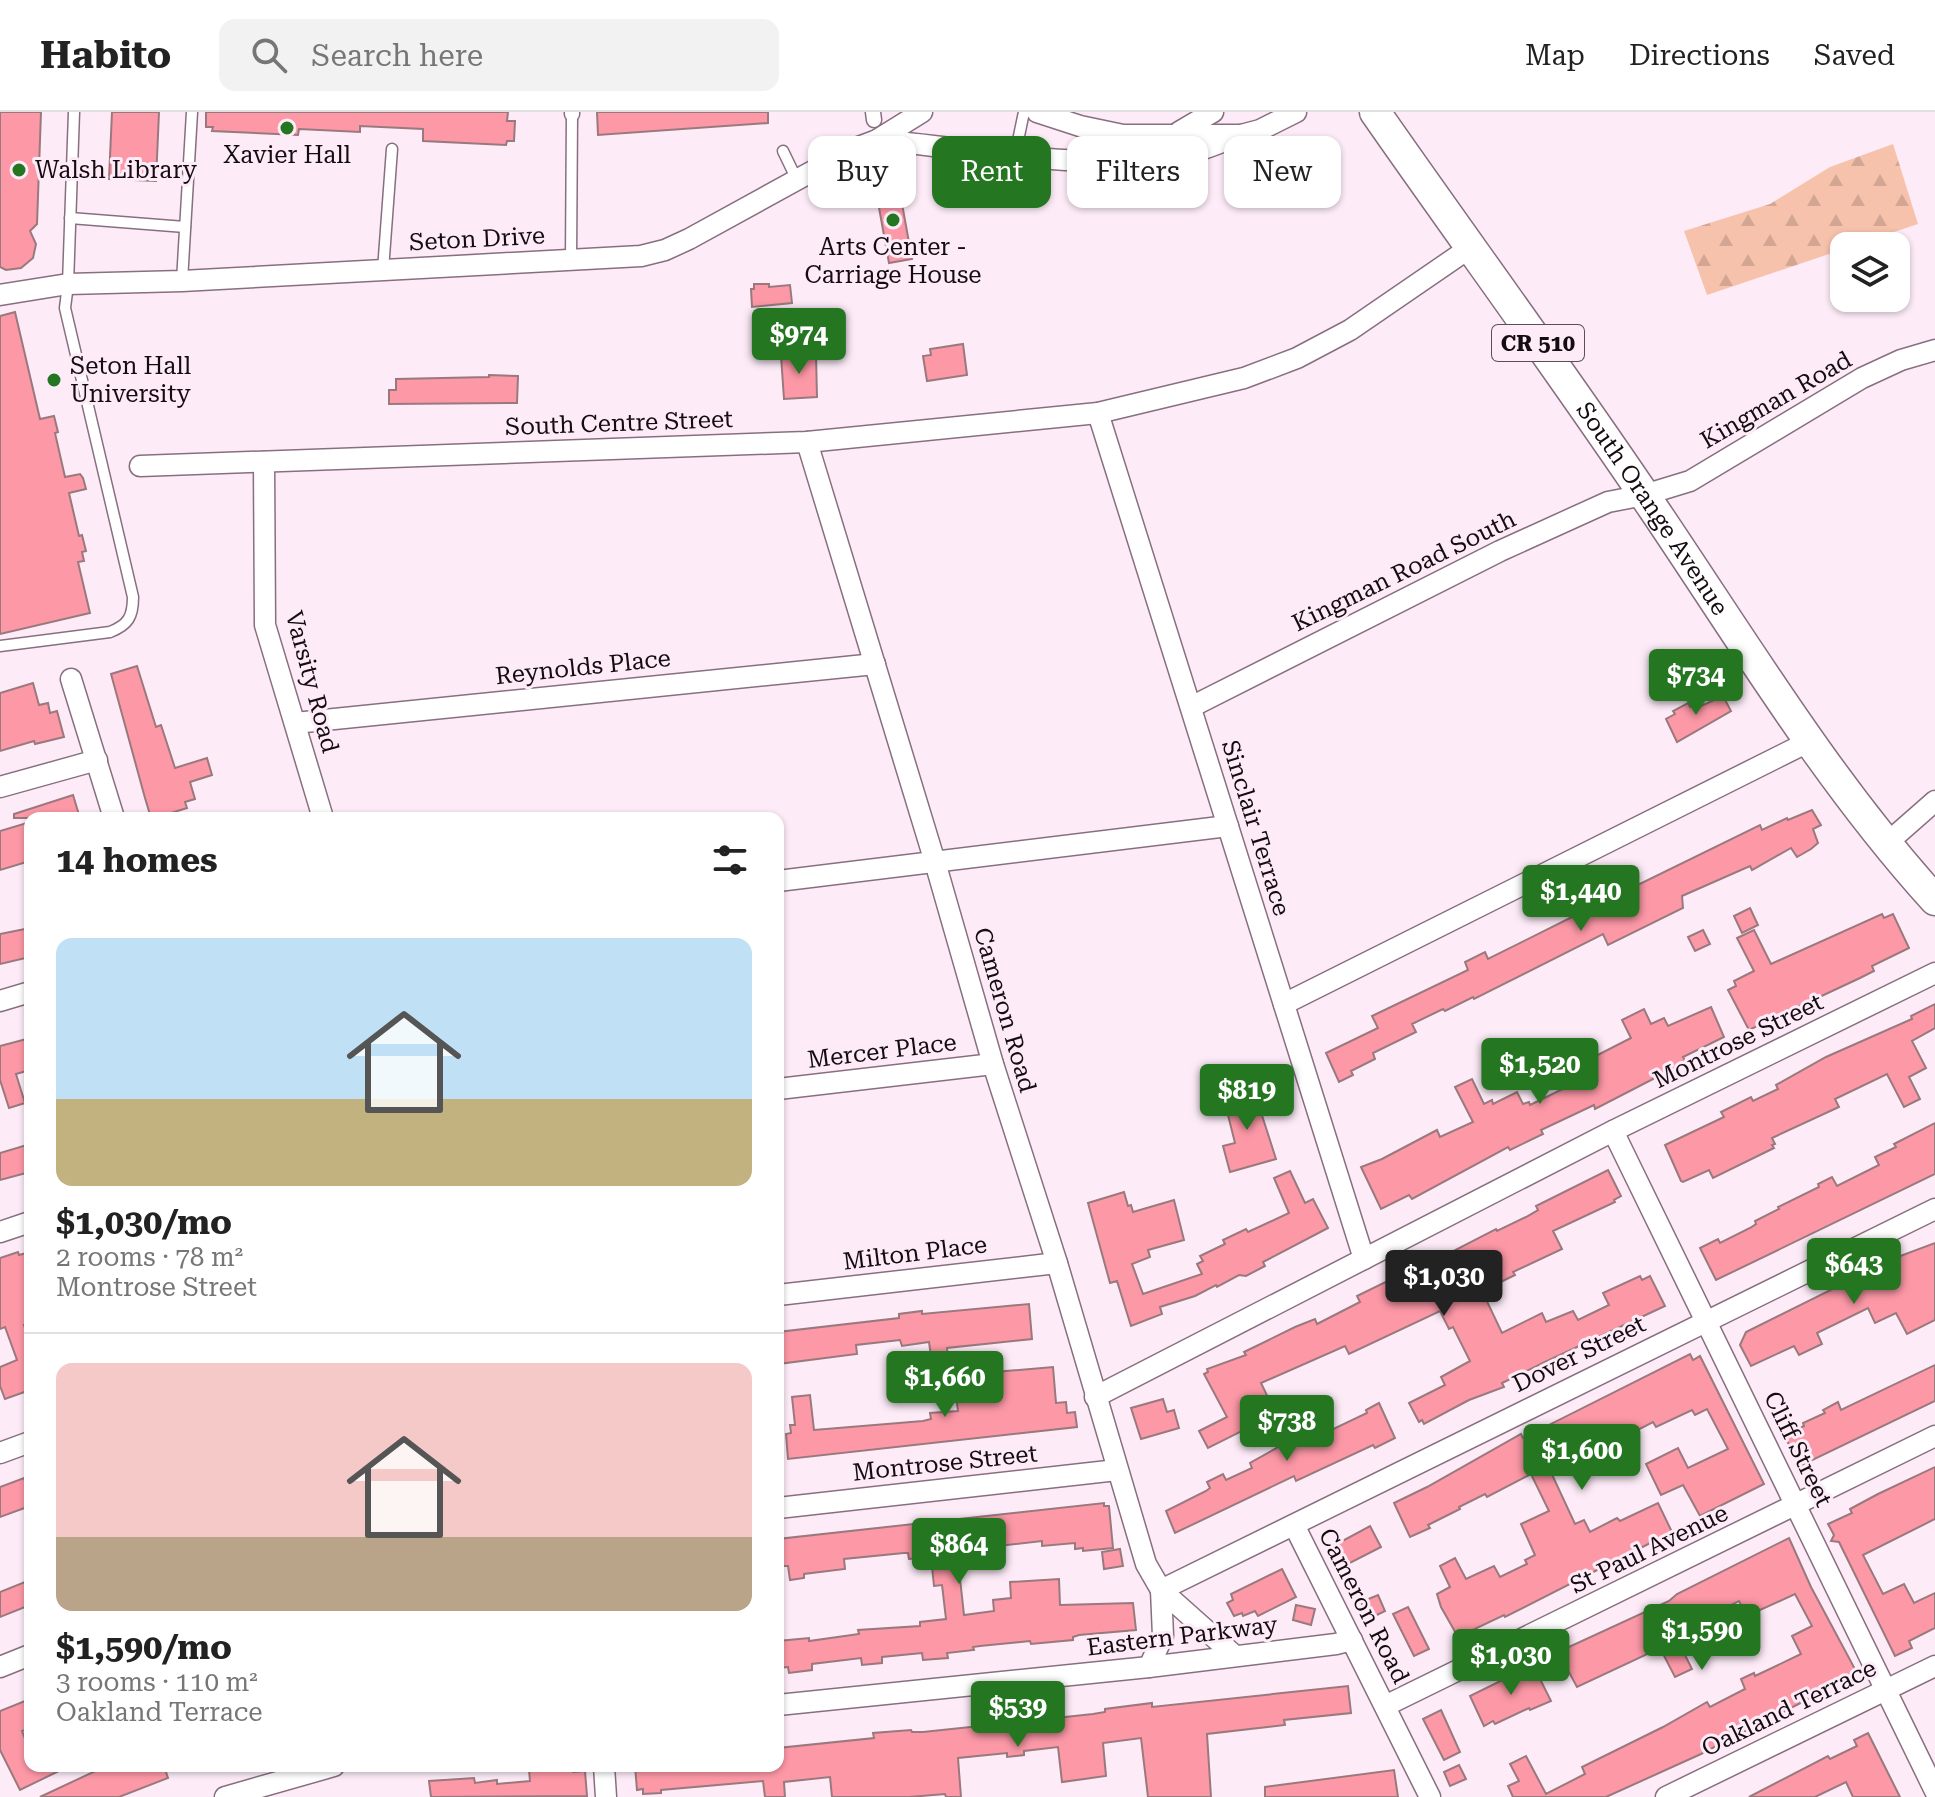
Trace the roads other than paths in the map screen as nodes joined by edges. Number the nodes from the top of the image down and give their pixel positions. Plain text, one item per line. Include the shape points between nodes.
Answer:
1 (74, 112) edge
2 (192, 112) edge
3 (922, 112) edge
4 (1024, 112) edge
5 (1037, 112) edge
6 (1213, 112) edge
7 (1296, 112) edge
8 (1375, 112) edge
9 (572, 113) edge
10 (875, 124) edge
11 (1174, 134) junction
12 (1241, 135) junction
13 (1019, 136) edge
14 (932, 137) edge
15 (392, 149) dead end
16 (783, 151) dead end
17 (1051, 156) edge
18 (797, 180) junction
19 (70, 218) junction
20 (185, 227) junction
21 (1471, 247) junction
22 (571, 260) junction
23 (383, 270) junction
24 (182, 281) junction
25 (68, 284) junction
26 (0, 295) edge
27 (1935, 350) edge
28 (1098, 413) junction
29 (807, 442) junction
30 (264, 462) junction
31 (140, 466) dead end
32 (1644, 495) junction
33 (0, 646) edge
34 (875, 664) junction
35 (71, 679) dead end
36 (1191, 707) junction
37 (295, 723) junction
38 (1810, 741) junction
39 (97, 760) junction
40 (0, 787) edge
41 (1935, 801) edge
42 (112, 812) edge
43 (321, 812) edge
44 (1228, 826) junction
45 (1886, 844) junction
46 (935, 862) junction
47 (784, 880) edge
48 (1935, 900) edge
49 (1935, 973) edge
50 (24, 994) edge
51 (0, 1001) edge
52 (1284, 1004) junction
53 (993, 1064) junction
54 (784, 1088) edge
55 (1613, 1131) junction
56 (1935, 1209) edge
57 (24, 1224) edge
58 (0, 1232) edge
59 (1364, 1259) junction
60 (1057, 1263) junction
61 (784, 1294) edge
62 (1705, 1320) junction
63 (1095, 1397) junction
64 (1935, 1436) edge
65 (24, 1444) edge
66 (0, 1453) edge
67 (1117, 1470) junction
68 (1797, 1506) junction
69 (784, 1507) edge
70 (1294, 1525) junction
71 (1161, 1590) junction
72 (1352, 1640) junction
73 (1234, 1655) junction
74 (24, 1657) edge
75 (1935, 1666) edge
76 (0, 1667) edge
77 (1149, 1667) junction
78 (1886, 1690) junction
79 (784, 1704) edge
80 (1385, 1706) junction
81 (313, 1772) edge
82 (604, 1772) edge
83 (1935, 1791) edge
84 (225, 1797) edge
85 (606, 1797) edge
86 (1430, 1797) edge
87 (1666, 1797) edge

1 - 19 lane
2 - 20 lane
3 - 10 street, Seton Drive
4 - 13 lane
5 - 11 street via 1101,132
6 - 11 street
7 - 12 street
8 - 21 main road, South Orange Avenue / CR 510
9 - 22 lane
10 - 14 street
10 - 18 street, Seton Drive via 853,149
11 - 12 street
12 - 17 street via 1179,156
15 - 23 lane
16 - 18 lane
18 - 22 street, Seton Drive via 665,250
19 - 20 lane
19 - 25 lane
20 - 24 lane
21 - 28 street, South Centre Street via 1350,330 1297,358 1244,378
21 - 32 main road, South Orange Avenue / CR 510
22 - 23 street, Seton Drive
23 - 24 street, Seton Drive
24 - 25 street, Seton Drive
25 - 26 street, Seton Drive
25 - 33 lane via 65,308 133,611 123,627 110,632
27 - 32 street, Kingman Road via 1862,378 1690,481
28 - 29 street, South Centre Street
28 - 36 street, Sinclair Terrace
29 - 30 street, South Centre Street
29 - 34 street, Cameron Road
30 - 31 street, South Centre Street
30 - 37 street, Varsity Road via 265,625
32 - 36 street, Kingman Road South via 1608,502 1500,551
32 - 38 main road, South Orange Avenue / CR 510
34 - 37 street, Reynolds Place
34 - 46 street, Cameron Road
35 - 39 street
36 - 44 street, Sinclair Terrace
37 - 43 street, Varsity Road
38 - 45 main road, South Orange Avenue / CR 510
38 - 52 street
39 - 40 street
39 - 42 street
41 - 45 street
44 - 46 street
44 - 52 street, Sinclair Terrace
45 - 48 main road, South Orange Avenue / CR 510
46 - 47 street
46 - 53 street, Cameron Road
49 - 55 street, Montrose Street
50 - 51 street
52 - 59 street, Sinclair Terrace
53 - 54 street, Mercer Place
53 - 60 street, Cameron Road
55 - 59 street, Montrose Street
55 - 62 street, Cliff Street
56 - 62 street, Dover Street
57 - 58 street
59 - 63 street, Montrose Street
60 - 61 street, Milton Place
60 - 63 street, Cameron Road
62 - 68 street, Cliff Street
62 - 70 street, Dover Street
63 - 67 street, Cameron Road
64 - 68 street, St Paul Avenue
65 - 66 street
67 - 69 street, Montrose Street
67 - 71 street, Cameron Road via 1146,1564
68 - 78 street, Cliff Street
68 - 80 street, St Paul Avenue
70 - 71 street, Dover Street
70 - 72 street, Cameron Road
71 - 73 street, Cameron Road
71 - 77 street, Cameron Road via 1163,1636
72 - 73 street, Eastern Parkway
72 - 80 street, Cameron Road
73 - 77 street, Eastern Parkway
74 - 76 street
75 - 78 street, Oakland Terrace
77 - 79 street, Eastern Parkway
78 - 83 street, Cliff Street
78 - 87 street, Oakland Terrace
80 - 86 street, Cameron Road
81 - 84 street
82 - 85 street

